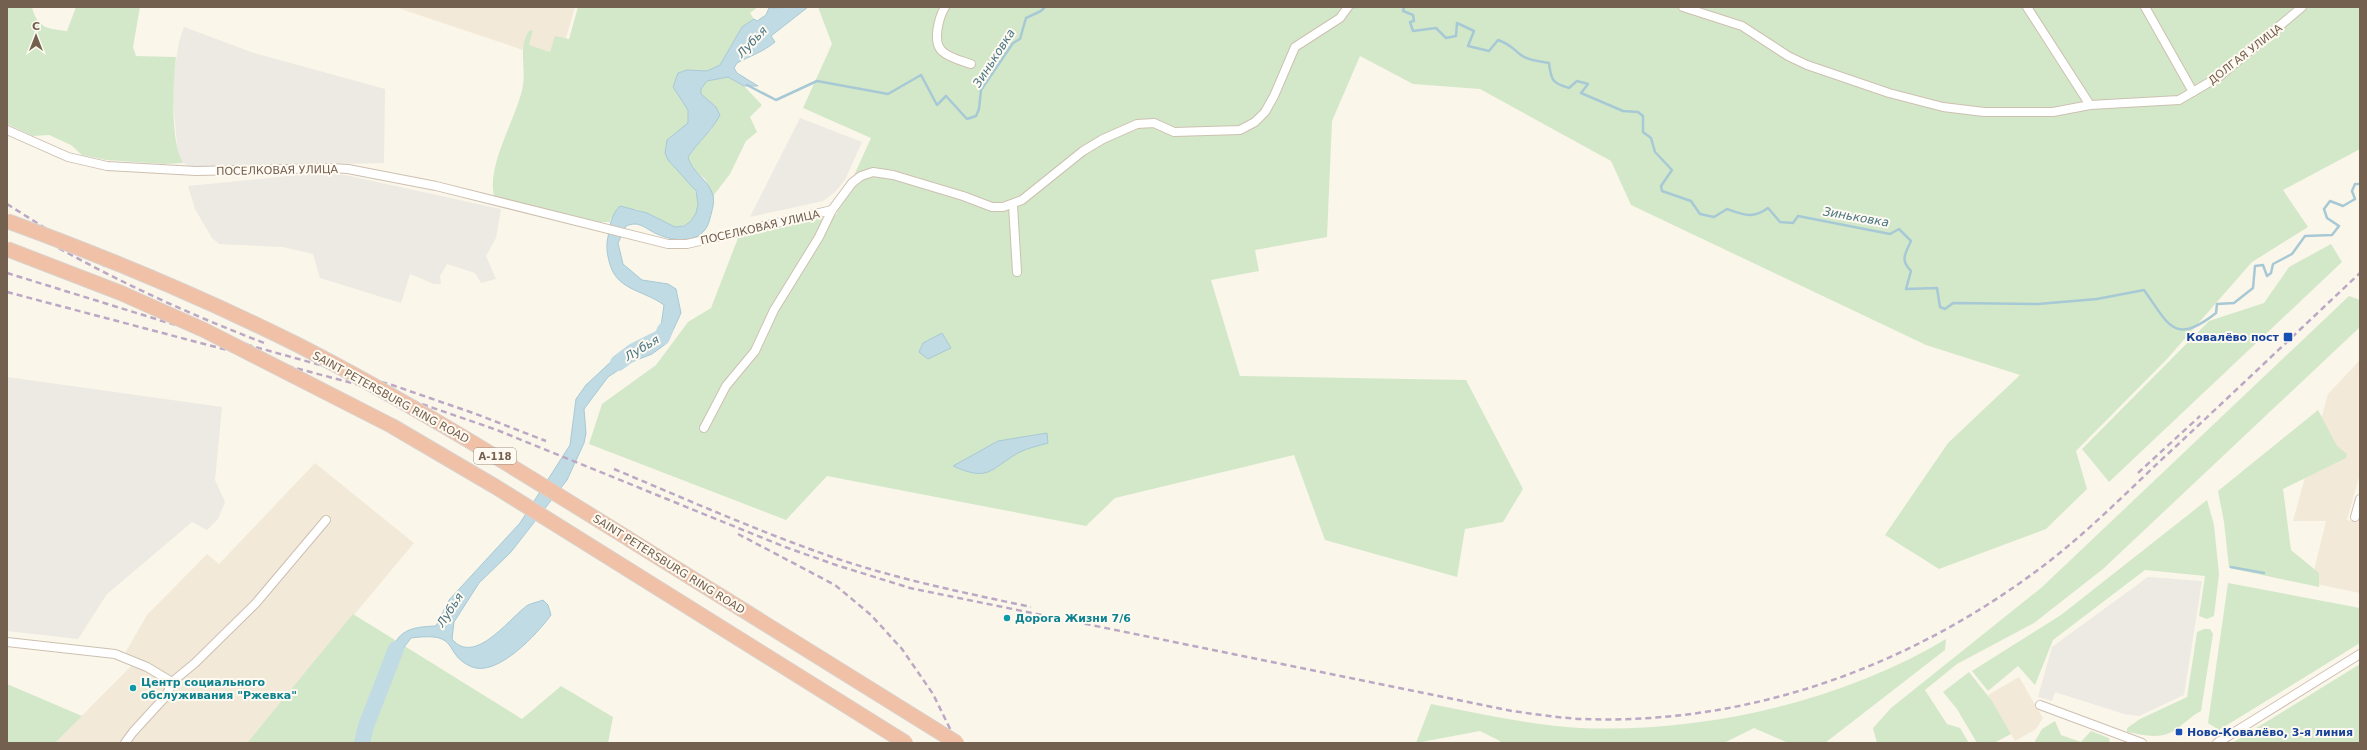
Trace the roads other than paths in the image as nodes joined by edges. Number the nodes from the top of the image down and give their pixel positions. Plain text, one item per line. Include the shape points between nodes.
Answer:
1 (945, 7) edge
2 (1683, 7) edge
3 (2028, 7) edge
4 (2144, 7) edge
5 (2302, 7) edge
6 (1346, 10) edge
7 (971, 64) dead end
8 (2193, 92) junction
9 (2090, 105) junction
10 (7, 130) edge
11 (1013, 205) junction
12 (832, 210) junction
13 (7, 221) edge
14 (7, 249) edge
15 (1017, 272) dead end
16 (704, 428) dead end
17 (2360, 499) edge
18 (2355, 517) dead end
19 (326, 520) dead end
20 (7, 642) edge
21 (2360, 654) edge
22 (172, 682) junction
23 (2040, 705) dead end
24 (125, 743) edge
25 (906, 743) edge
26 (957, 743) edge
27 (2142, 743) edge
28 (2217, 743) edge

1 - 7 street via 938,26 937,40 940,48 951,56
2 - 9 street, ДОЛГАЯ УЛИЦА via 1742,26 1788,56 1808,65 1889,93 1942,107 1984,112 2054,112
3 - 9 street
4 - 8 street
5 - 8 street, ДОЛГАЯ УЛИЦА via 2220,76
6 - 11 street via 1295,48 1274,96 1255,122 1240,130 1186,132 1174,132 1154,123 1137,124 1103,139 1084,151 1033,193
8 - 9 street, ДОЛГАЯ УЛИЦА via 2179,100
10 - 12 street, ПОСЕЛКОВАЯ УЛИЦА via 68,156 107,166 196,171 348,169 436,186 668,244 687,244
11 - 12 street, ПОСЕЛКОВАЯ УЛИЦА via 992,207 893,175 873,172 861,176 852,183
11 - 15 street
12 - 16 street via 819,237 774,310 754,351 726,386
13 - 26 highway, SAINT PETERSBURG RING ROAD / А-118, bridge via 214,306 297,345 406,403
14 - 25 highway, А-118, bridge via 121,293 204,330 392,426
17 - 18 street
19 - 22 street via 256,603
20 - 22 street via 114,654 147,667
21 - 28 street
22 - 24 street via 166,696
23 - 27 street

